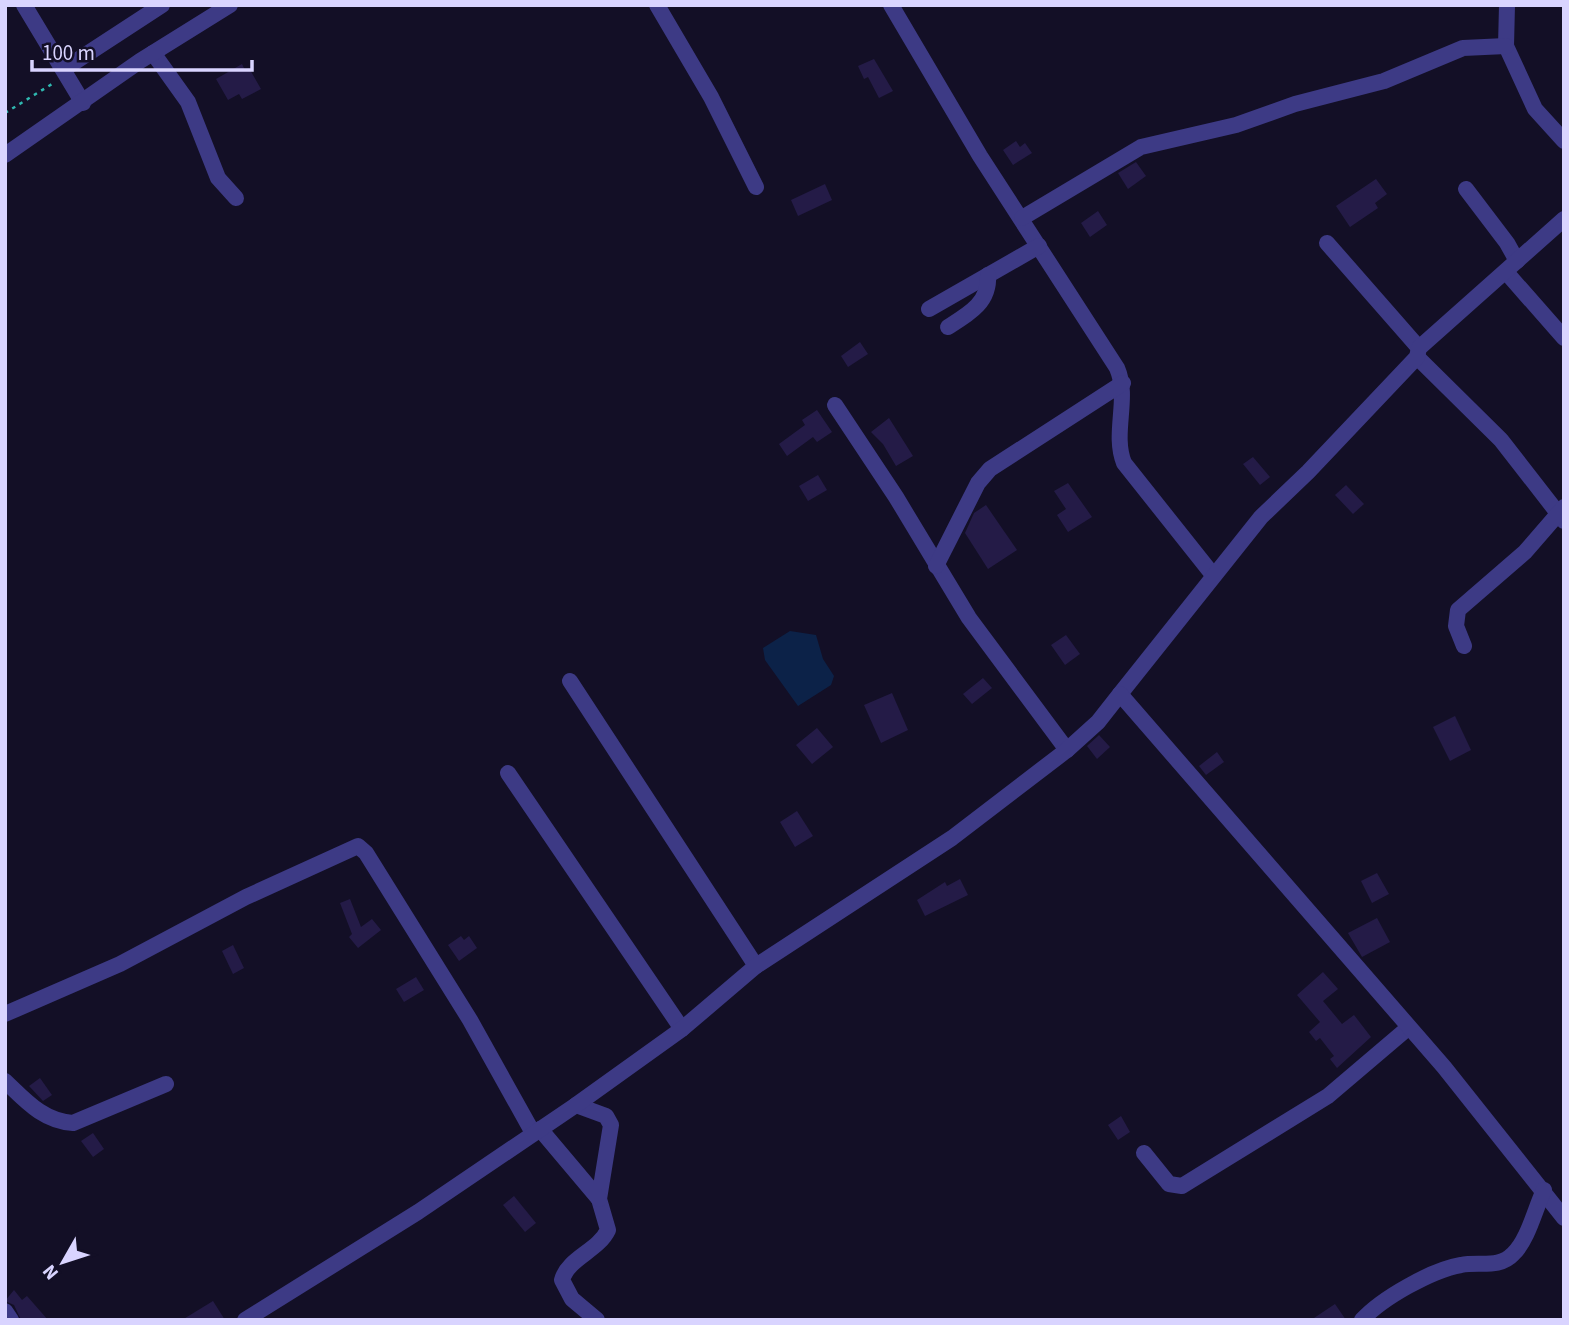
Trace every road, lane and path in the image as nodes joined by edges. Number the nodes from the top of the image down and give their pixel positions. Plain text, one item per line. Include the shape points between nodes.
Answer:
1 (24, 5) edge
2 (162, 5) edge
3 (230, 5) edge
4 (657, 5) edge
5 (891, 5) edge
6 (1507, 5) edge
7 (205, 12) edge
8 (1506, 46) junction
9 (153, 53) junction
10 (64, 69) junction
11 (83, 103) junction
12 (5, 113) edge
13 (1564, 141) edge
14 (5, 155) edge
15 (756, 187) dead end
16 (1465, 189) dead end
17 (236, 198) dead end
18 (1021, 218) junction
19 (1564, 219) edge
20 (1327, 243) dead end
21 (1039, 246) junction
22 (1512, 267) junction
23 (988, 275) junction
24 (929, 309) dead end
25 (948, 327) dead end
26 (1564, 338) edge
27 (1418, 352) junction
28 (1123, 383) junction
29 (835, 405) dead end
30 (1562, 513) edge
31 (936, 566) junction
32 (1213, 575) junction
33 (1465, 646) dead end
34 (570, 681) dead end
35 (1120, 694) junction
36 (1067, 750) junction
37 (508, 773) dead end
38 (756, 966) junction
39 (5, 1014) edge
40 (1408, 1028) junction
41 (682, 1029) junction
42 (5, 1081) edge
43 (166, 1084) dead end
44 (576, 1105) junction
45 (536, 1131) junction
46 (1144, 1153) dead end
47 (1544, 1191) junction
48 (599, 1199) junction
49 (1564, 1218) edge
50 (5, 1311) edge
51 (10, 1320) edge
52 (245, 1320) edge
53 (597, 1320) edge
54 (1362, 1320) edge

1 - 10 street
2 - 10 street
3 - 7 street
4 - 15 street
5 - 18 street
6 - 8 street
7 - 9 street
8 - 13 street via 1535,109
8 - 18 street via 1463,48 1384,81 1237,125 1141,147
9 - 11 street
9 - 17 street via 188,102 218,178
10 - 11 street
10 - 12 path via 48,89
11 - 14 street
16 - 22 street via 1500,233
18 - 21 street
19 - 22 street
20 - 27 street
21 - 23 street
21 - 28 street
22 - 26 street
22 - 27 street
23 - 24 street
23 - 25 street via 985,299
27 - 30 street
27 - 32 street via 1261,517
28 - 31 street via 990,470 978,483
28 - 32 street via 1124,463
29 - 31 street
30 - 33 street via 1458,610 1457,626
31 - 36 street
32 - 35 street
34 - 38 street
35 - 36 street
35 - 40 street
36 - 38 street via 951,838
37 - 41 street
38 - 41 street
39 - 45 street via 120,964 246,897 358,846
40 - 46 street via 1328,1096 1182,1186 1170,1184
40 - 47 street
41 - 44 street
42 - 43 street via 37,1112 73,1123
44 - 45 street
44 - 48 street via 606,1116 611,1125
45 - 48 street
45 - 52 street via 418,1212
47 - 49 street
47 - 54 street via 1516,1252 1508,1259 1447,1269 1387,1298
48 - 53 street via 608,1230 566,1269 562,1280 572,1299
50 - 51 street

